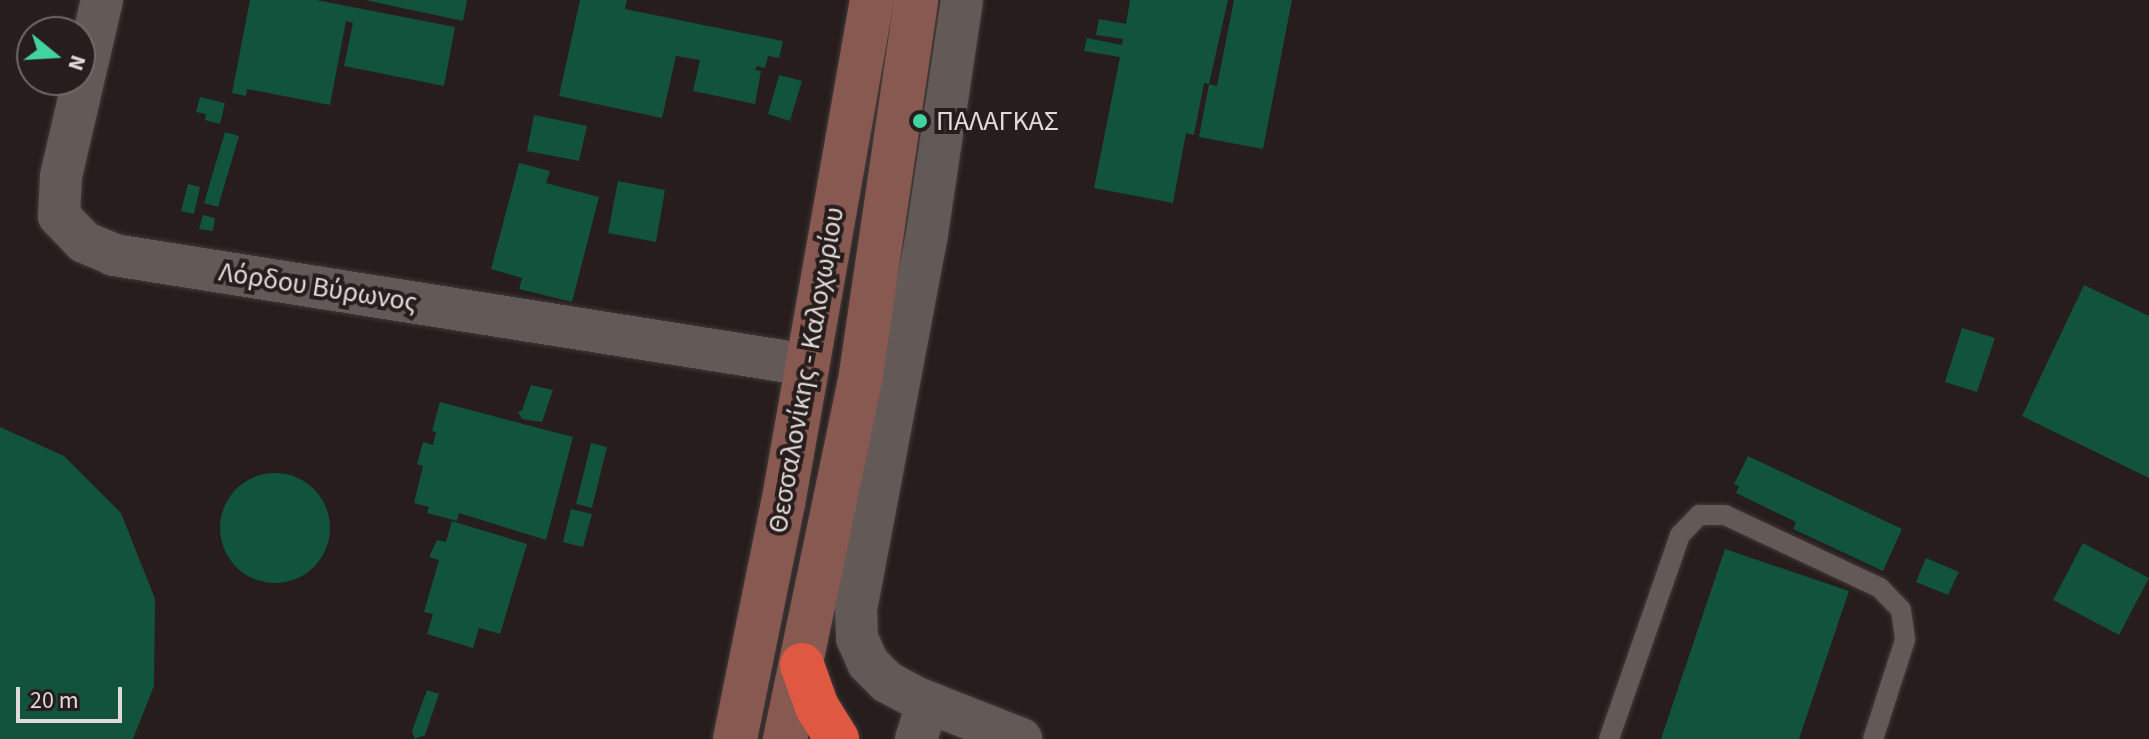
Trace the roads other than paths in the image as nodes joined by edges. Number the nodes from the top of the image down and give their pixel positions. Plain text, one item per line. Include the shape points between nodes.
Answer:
1 (102, 0) edge
2 (872, 0) edge
3 (916, 0) edge
4 (962, 0) edge
5 (808, 365) junction
6 (802, 665) junction
7 (922, 721) edge
8 (735, 739) edge
9 (785, 739) edge
10 (837, 739) edge
11 (1021, 739) edge
12 (1609, 739) edge
13 (1873, 739) edge

1 - 5 street, Λόρδου Βύρωνος via 61,176 59,216 84,242 114,255
2 - 5 main road, Θεσσαλονίκης - Καλοχωρίου
3 - 6 main road, Θεσσαλονίκης - Καλοχωρίου via 861,374
4 - 7 street via 927,234 856,608 857,638 868,663
5 - 8 main road, Θεσσαλονίκης - Καλοχωρίου
6 - 9 main road, Θεσσαλονίκης - Καλοχωρίου
6 - 10 highway via 817,707
7 - 11 street
12 - 13 lane via 1680,535 1699,515 1725,515 1880,588 1901,610 1905,640

